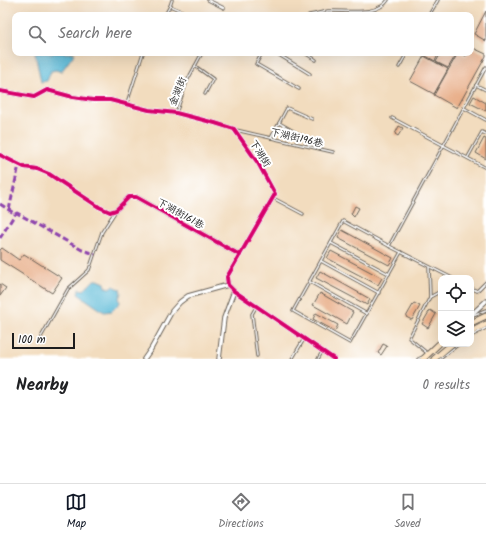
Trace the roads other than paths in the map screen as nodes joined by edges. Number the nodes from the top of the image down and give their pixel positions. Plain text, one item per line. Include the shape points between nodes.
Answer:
1 (172, 0) edge
2 (208, 0) edge
3 (388, 0) edge
4 (438, 0) edge
5 (170, 6) junction
6 (224, 8) dead end
7 (167, 12) edge
8 (184, 12) edge
9 (324, 12) edge
10 (431, 12) edge
11 (142, 56) edge
12 (200, 56) edge
13 (260, 56) edge
14 (281, 56) edge
15 (310, 56) edge
16 (405, 56) edge
17 (316, 60) dead end
18 (195, 66) junction
19 (486, 67) edge
20 (398, 68) dead end
21 (310, 74) dead end
22 (476, 85) junction
23 (299, 89) dead end
24 (486, 90) edge
25 (0, 91) edge
26 (206, 94) dead end
27 (127, 105) junction
28 (464, 108) junction
29 (176, 113) junction
30 (392, 118) dead end
31 (312, 119) dead end
32 (486, 120) edge
33 (279, 123) junction
34 (234, 129) junction
35 (486, 134) edge
36 (304, 137) dead end
37 (271, 138) junction
38 (443, 146) junction
39 (333, 152) dead end
40 (0, 155) edge
41 (467, 158) junction
42 (486, 168) edge
43 (273, 198) junction
44 (116, 210) junction
45 (303, 214) dead end
46 (331, 243) junction
47 (389, 246) junction
48 (401, 252) junction
49 (240, 255) junction
50 (321, 261) junction
51 (429, 266) junction
52 (389, 274) junction
53 (446, 275) edge
54 (310, 282) junction
55 (486, 282) edge
56 (228, 285) junction
57 (474, 290) edge
58 (234, 291) junction
59 (379, 293) junction
60 (438, 293) edge
61 (430, 297) junction
62 (486, 301) edge
63 (256, 307) junction
64 (486, 310) edge
65 (474, 312) edge
66 (367, 314) junction
67 (474, 314) edge
68 (486, 316) edge
69 (474, 322) edge
70 (486, 324) edge
71 (486, 328) edge
72 (474, 330) edge
73 (474, 334) edge
74 (41, 337) dead end
75 (304, 339) junction
76 (438, 345) edge
77 (448, 347) edge
78 (455, 347) edge
79 (322, 352) junction
80 (428, 354) junction
81 (257, 356) dead end
82 (144, 359) edge
83 (219, 359) edge
84 (292, 359) edge
85 (318, 359) edge
86 (334, 359) edge
87 (418, 359) edge
88 (424, 359) edge
89 (434, 359) edge
90 (440, 359) edge

1 - 5 lane
2 - 6 lane
3 - 9 lane via 370,11
4 - 10 lane
5 - 7 lane
5 - 8 lane
11 - 27 lane
12 - 18 lane, 金湖街
13 - 23 lane via 256,64
14 - 21 lane
15 - 17 lane
16 - 20 lane
18 - 26 lane via 214,79
18 - 29 lane, 金湖街
19 - 22 lane
22 - 24 lane
22 - 28 lane
25 - 27 street via 34,97 47,90 73,97 110,100
27 - 29 street
28 - 32 lane
28 - 38 lane
29 - 34 street
30 - 38 lane
31 - 33 lane via 287,108
33 - 36 lane
33 - 37 lane
34 - 37 lane, 下湖街196巷
34 - 43 street, 下湖街 via 258,163 275,194
35 - 41 lane via 482,132
37 - 39 lane, 下湖街196巷
38 - 41 lane
38 - 47 lane
40 - 44 street via 24,167 49,174 99,207 110,212
41 - 42 lane
43 - 45 lane
43 - 49 street
44 - 49 street, 下湖街161巷 via 130,197 136,197
44 - 74 lane via 102,232 89,270 68,289
46 - 47 lane via 343,221
46 - 50 lane
46 - 52 lane
47 - 48 lane
48 - 51 lane
48 - 52 lane
49 - 56 street via 227,277
50 - 54 lane
50 - 59 lane
51 - 53 lane
51 - 61 lane
52 - 59 lane
54 - 66 lane
54 - 66 lane via 293,311 350,343
55 - 57 lane via 477,291
56 - 58 street
56 - 82 street via 188,296 180,302
58 - 63 street
58 - 83 street via 224,318
59 - 66 lane
60 - 61 lane
61 - 80 lane via 409,338
62 - 65 street
63 - 75 street
63 - 81 lane via 252,314
64 - 67 lane
68 - 69 main road
70 - 72 main road
71 - 73 lane
75 - 79 street
75 - 84 lane
76 - 80 main road
77 - 89 main road
78 - 90 lane
79 - 85 lane
79 - 86 street
80 - 87 lane
80 - 88 main road

